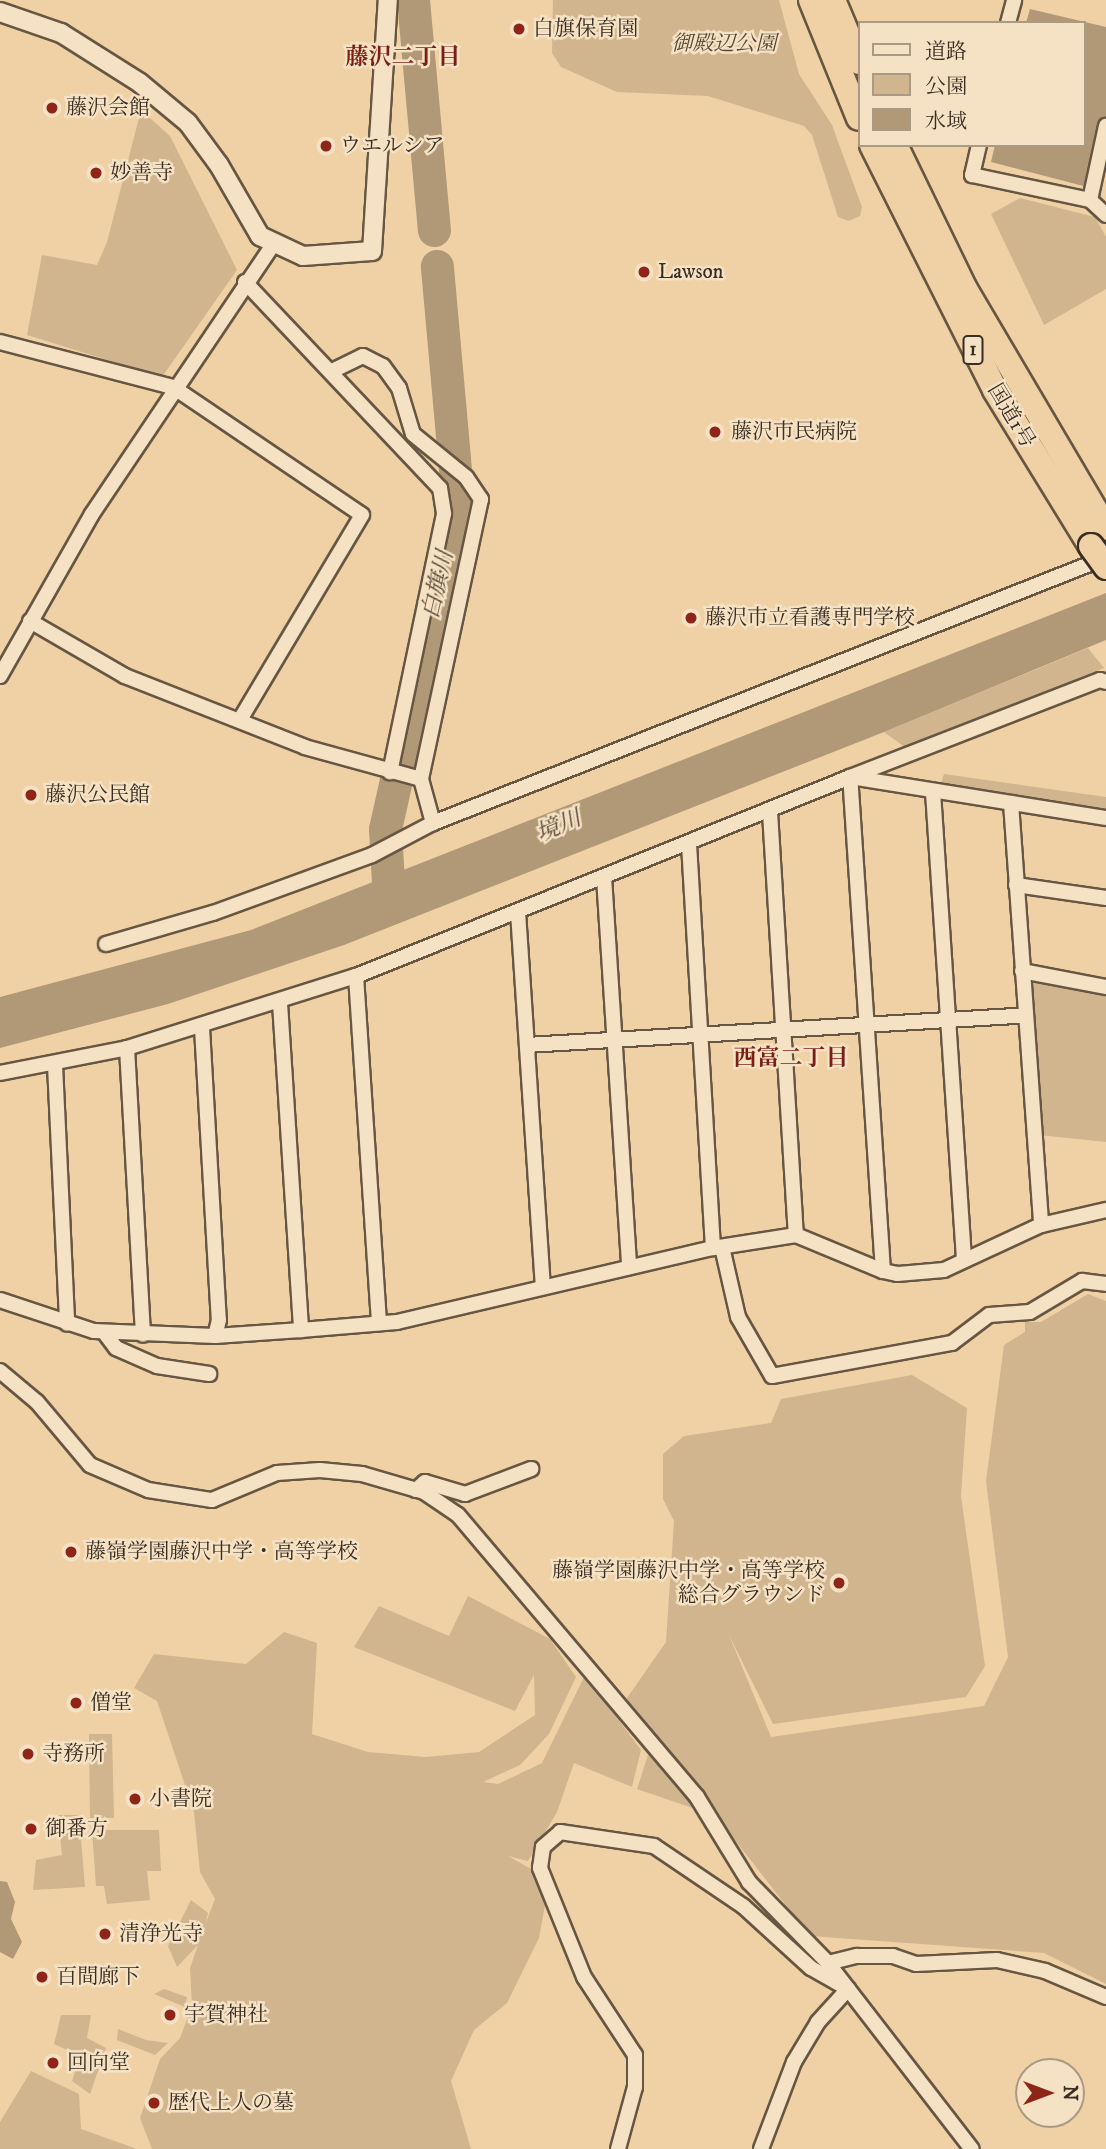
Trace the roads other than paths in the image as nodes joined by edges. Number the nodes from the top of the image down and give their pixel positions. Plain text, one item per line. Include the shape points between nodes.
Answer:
1 (388, 0) edge
2 (811, 0) edge
3 (834, 0) edge
4 (1014, 0) edge
5 (0, 12) edge
6 (1009, 21) edge
7 (858, 60) edge
8 (858, 116) edge
9 (1106, 125) edge
10 (873, 147) edge
11 (896, 147) edge
12 (979, 147) edge
13 (1090, 200) junction
14 (1106, 215) edge
15 (272, 246) junction
16 (245, 282) junction
17 (0, 342) edge
18 (332, 371) junction
19 (173, 387) junction
20 (1098, 552) edge
21 (30, 621) junction
22 (0, 676) edge
23 (1106, 682) edge
24 (240, 720) junction
25 (390, 772) junction
26 (850, 777) junction
27 (421, 779) junction
28 (933, 792) junction
29 (1011, 803) junction
30 (770, 812) junction
31 (1106, 818) edge
32 (433, 823) junction
33 (689, 844) junction
34 (604, 877) junction
35 (1016, 885) junction
36 (1106, 898) edge
37 (519, 912) junction
38 (106, 944) dead end
39 (1022, 971) junction
40 (356, 976) junction
41 (1106, 987) edge
42 (280, 1003) junction
43 (1026, 1015) junction
44 (948, 1020) junction
45 (867, 1025) junction
46 (202, 1028) junction
47 (783, 1030) junction
48 (700, 1035) junction
49 (615, 1040) junction
50 (527, 1045) junction
51 (127, 1048) junction
52 (55, 1065) junction
53 (0, 1073) edge
54 (1106, 1210) edge
55 (1041, 1225) junction
56 (796, 1235) junction
57 (717, 1247) junction
58 (964, 1260) junction
59 (629, 1267) junction
60 (883, 1271) junction
61 (1106, 1284) edge
62 (543, 1286) junction
63 (0, 1300) edge
64 (379, 1323) junction
65 (66, 1324) junction
66 (301, 1330) junction
67 (104, 1332) junction
68 (144, 1335) junction
69 (215, 1336) junction
70 (0, 1371) edge
71 (209, 1374) dead end
72 (531, 1469) dead end
73 (416, 1490) junction
74 (828, 1963) junction
75 (848, 1989) junction
76 (1106, 1997) edge
77 (618, 2149) edge
78 (761, 2149) edge
79 (972, 2149) edge

1 - 15 street via 372,251 303,256
2 - 8 highway
3 - 7 highway
4 - 6 street
5 - 15 street via 61,33 140,83 188,123 219,165 251,225
9 - 13 street
10 - 20 highway, 国道1号 / 1 via 995,390
11 - 20 highway, 国道1号 / 1
12 - 13 street via 972,174
13 - 14 street
15 - 16 street
16 - 18 street
16 - 19 street
17 - 19 street
18 - 25 street via 440,488 444,514
18 - 27 street via 363,356 383,366 399,387 413,434 477,487 480,512
19 - 21 street
19 - 24 street via 362,515
20 - 32 street via 1062,574
21 - 22 street
21 - 24 street via 125,676
23 - 26 street via 1100,680
24 - 25 street via 305,747
25 - 27 street
26 - 28 street
26 - 30 street
26 - 45 street
27 - 32 street
28 - 29 street
28 - 44 street
29 - 31 street
29 - 35 street
30 - 33 street
30 - 47 street
32 - 38 street via 372,855 213,913
33 - 34 street
33 - 48 street
34 - 37 street
34 - 49 street
35 - 36 street
35 - 39 street
37 - 40 street
37 - 50 street
39 - 41 street
39 - 43 street
40 - 42 street
40 - 64 street
42 - 46 street
42 - 66 street
43 - 44 street
43 - 55 street
44 - 45 street
44 - 58 street
45 - 47 street
45 - 60 street
46 - 51 street
46 - 69 street via 219,1320
47 - 48 street
47 - 56 street
48 - 49 street
48 - 57 street
49 - 50 street
49 - 59 street
50 - 62 street
51 - 52 street
51 - 68 street
52 - 53 street
52 - 65 street
54 - 55 street
55 - 58 street
56 - 57 street
56 - 60 street
57 - 59 street
57 - 61 street via 738,1317 772,1376 952,1343 989,1315 1030,1312 1082,1281
58 - 60 street via 944,1270
59 - 62 street
62 - 64 street
63 - 65 street
64 - 66 street
65 - 67 street
66 - 69 street
67 - 68 street
67 - 71 street via 116,1349 157,1366
68 - 69 street
70 - 73 street via 37,1402 90,1465 148,1490 212,1500 277,1473 320,1469 362,1474
72 - 73 street via 465,1494 425,1482
73 - 74 street via 458,1515 697,1797 749,1882
74 - 75 street
74 - 76 street via 857,1956 893,1956 916,1964 997,1960 1045,1971
75 - 77 street via 811,1968 743,1906 654,1846 560,1832 552,1835 543,1847 540,1868 553,1906 584,1977 635,2055 635,2087
75 - 78 street via 817,2022 794,2062
75 - 79 street

